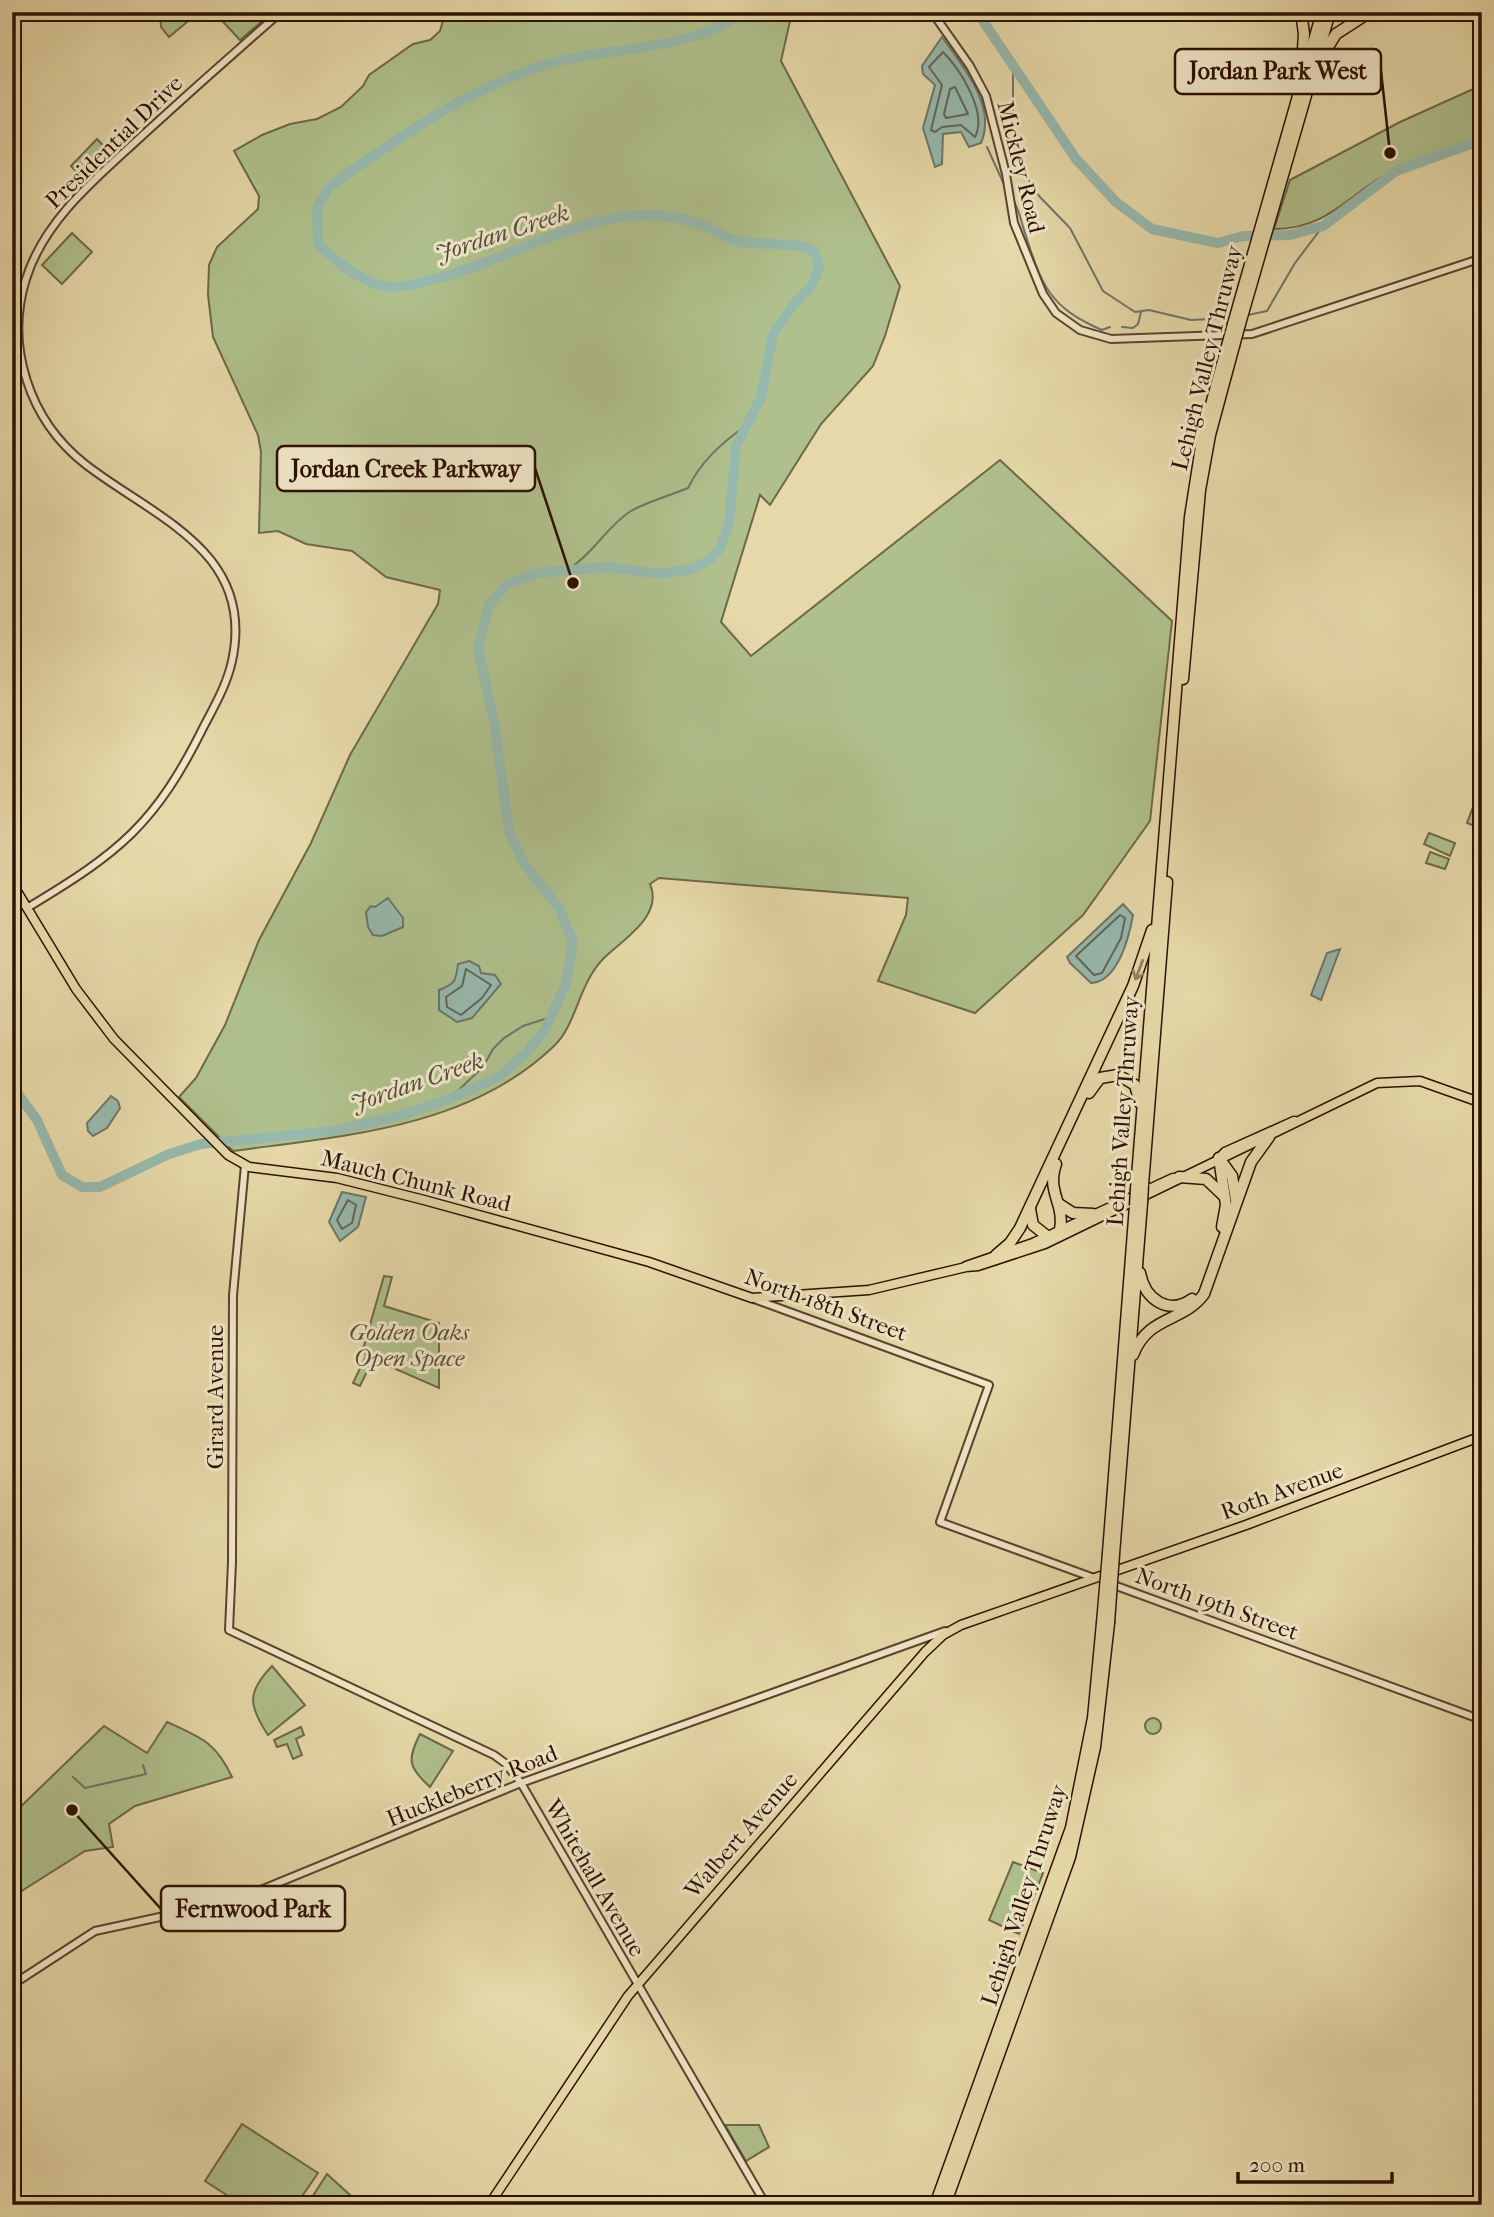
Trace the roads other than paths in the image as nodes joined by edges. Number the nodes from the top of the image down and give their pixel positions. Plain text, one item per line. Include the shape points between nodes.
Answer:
1 (281, 12) edge
2 (932, 12) edge
3 (1301, 12) edge
4 (1322, 12) edge
5 (1330, 12) edge
6 (1370, 12) edge
7 (1299, 93) junction
8 (1292, 145) junction
9 (1273, 197) junction
10 (1482, 258) edge
11 (1230, 346) junction
12 (12, 883) edge
13 (1158, 905) junction
14 (27, 908) junction
15 (1482, 1103) edge
16 (1142, 1112) junction
17 (1303, 1118) junction
18 (1269, 1138) junction
19 (1219, 1158) junction
20 (245, 1165) junction
21 (1179, 1177) junction
22 (1140, 1187) junction
23 (1226, 1201) junction
24 (1057, 1202) junction
25 (1031, 1205) junction
26 (1138, 1205) junction
27 (1235, 1211) junction
28 (1093, 1214) junction
29 (1054, 1235) junction
30 (996, 1255) junction
31 (649, 1262) joint
32 (1137, 1262) junction
33 (966, 1267) junction
34 (786, 1296) junction
35 (752, 1298) junction
36 (783, 1310) junction
37 (1129, 1365) junction
38 (1482, 1437) edge
39 (940, 1521) joint
40 (1111, 1554) junction
41 (1095, 1578) junction
42 (1106, 1623) junction
43 (953, 1628) junction
44 (229, 1630) joint
45 (1482, 1720) edge
46 (521, 1783) junction
47 (637, 1984) junction
48 (12, 1985) edge
49 (489, 2205) edge
50 (766, 2205) edge
51 (935, 2205) edge
52 (945, 2205) edge

1 - 14 street, Presidential Drive via 69,207 41,243 26,277 19,311 19,347 24,376 38,409 83,463 181,528 201,547 229,594 235,640 224,687 163,800 114,852
2 - 10 street, Mickley Road via 981,86 992,114 1018,234 1050,306 1071,325 1111,339 1252,334
3 - 7 highway via 1304,42
4 - 7 highway, Lehigh Valley Thruway
5 - 8 highway, Lehigh Valley Thruway
6 - 8 highway via 1326,46
7 - 9 highway, Lehigh Valley Thruway
8 - 9 highway, Lehigh Valley Thruway
9 - 11 highway, Lehigh Valley Thruway, bridge
11 - 13 highway, Lehigh Valley Thruway via 1203,434 1189,517
11 - 22 highway, Lehigh Valley Thruway via 1195,527
12 - 14 main road, Mauch Chunk Road
13 - 16 highway, Lehigh Valley Thruway
13 -> 25 highway via 1137,976
14 - 20 main road, Mauch Chunk Road via 96,1017 202,1130
15 - 17 main road via 1409,1080 1375,1084
16 - 22 highway, Lehigh Valley Thruway
16 - 24 highway via 1136,1088 1127,1078 1109,1075 1096,1082 1055,1167 1051,1184
17 - 18 main road
17 - 19 main road
18 - 19 main road
18 - 27 highway via 1255,1154
19 - 21 main road
19 - 23 highway
19 - 27 highway via 1234,1181
20 - 31 main road, Mauch Chunk Road via 355,1182
20 - 44 street, Girard Avenue via 233,1295
21 - 23 highway via 1210,1181
21 - 28 main road
21 - 29 main road via 1166,1187
22 - 26 highway, Lehigh Valley Thruway, bridge
23 - 32 highway via 1225,1218 1202,1284 1189,1301 1168,1306 1151,1298
24 - 28 highway via 1073,1213
24 - 29 highway via 1062,1216
25 - 29 highway via 1033,1224
25 - 30 highway via 1016,1236
26 - 32 highway, Lehigh Valley Thruway
26 - 40 highway, Lehigh Valley Thruway
27 - 37 highway via 1204,1294 1189,1309 1146,1332
28 - 29 main road
29 - 30 main road
29 - 33 main road via 997,1261
30 - 33 main road
31 - 35 main road, North 18th Street
32 - 37 highway, Lehigh Valley Thruway
33 - 34 main road via 869,1290
34 - 35 main road
34 - 36 street
35 - 36 street, North 18th Street
36 - 39 street, North 18th Street via 989,1385
37 - 40 highway, Lehigh Valley Thruway
38 - 41 main road, Roth Avenue
39 - 41 street, North 19th Street
40 - 42 highway, Lehigh Valley Thruway, bridge
41 - 43 main road, Walbert Avenue
41 - 45 street, North 19th Street
42 - 51 highway, Lehigh Valley Thruway via 1093,1718 1070,1828
42 - 52 highway, Lehigh Valley Thruway via 1095,1747 1070,1857
43 - 46 street, Huckleberry Road
43 - 47 main road, Walbert Avenue via 925,1651
44 - 46 street, Whitehall Avenue via 494,1755
46 - 47 street, Whitehall Avenue
46 - 48 street, Huckleberry Road via 234,1901 95,1931
47 - 49 main road, Walbert Avenue
47 - 50 street, Whitehall Avenue

